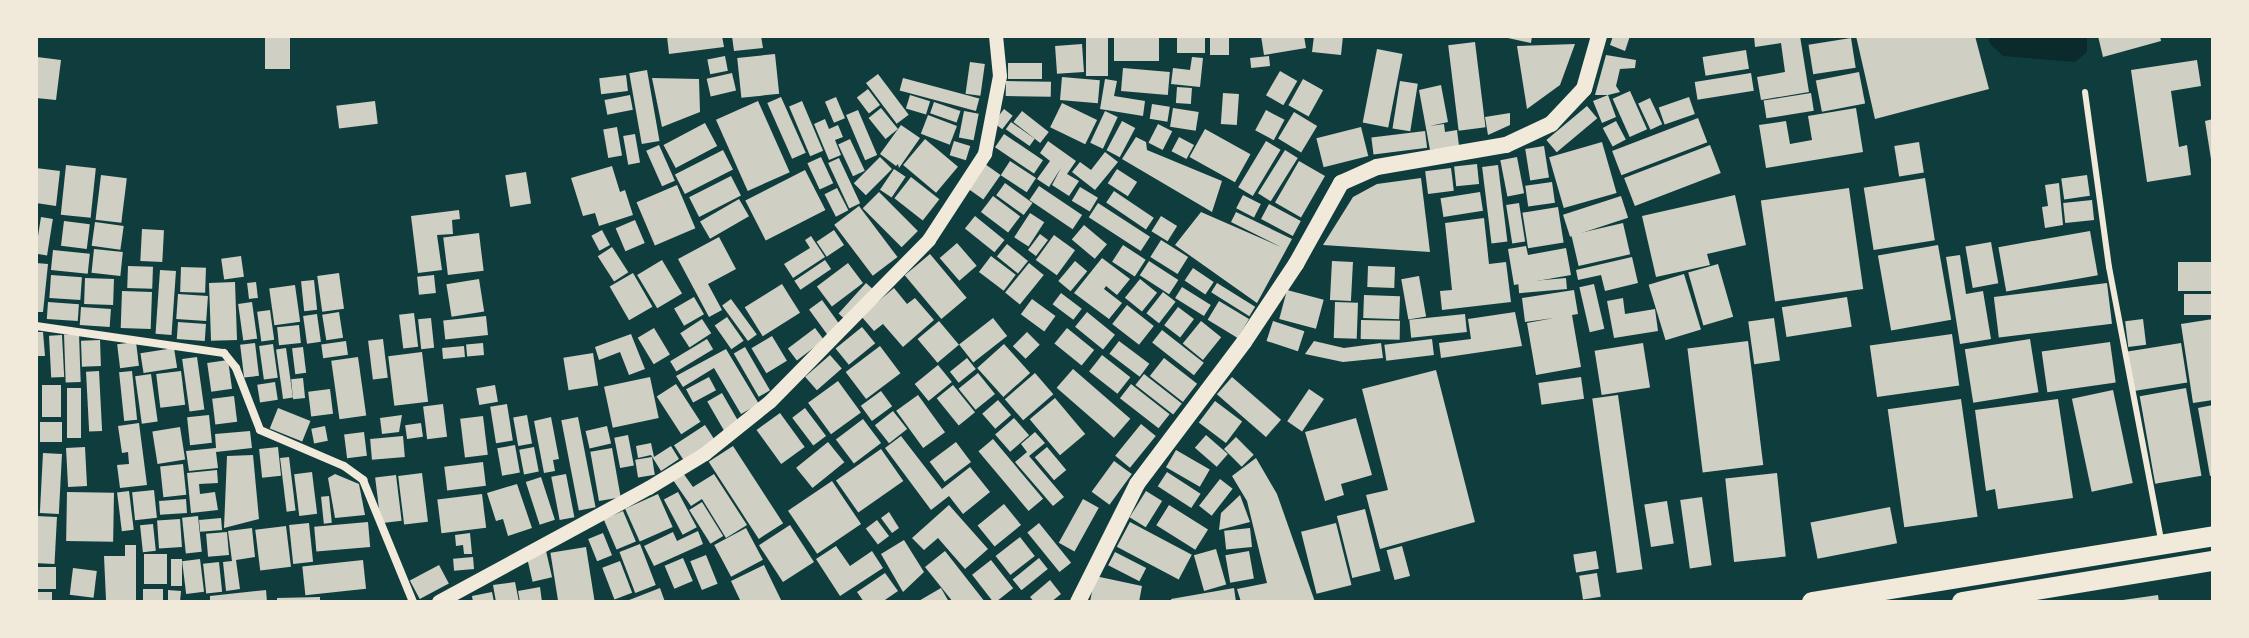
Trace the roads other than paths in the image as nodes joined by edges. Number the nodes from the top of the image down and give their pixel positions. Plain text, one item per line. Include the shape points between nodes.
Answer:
1 (996, 36) edge
2 (1599, 36) edge
3 (2085, 92) dead end
4 (36, 326) edge
5 (2213, 536) edge
6 (2161, 544) junction
7 (2213, 561) edge
8 (413, 602) edge
9 (439, 602) edge
10 (1078, 602) edge
11 (1812, 602) edge
12 (1962, 602) edge

1 - 9 street via 1000,76 985,154 929,240 770,402 705,454 649,488
2 - 10 main road via 1584,89 1551,124 1506,145 1377,167 1341,183 1244,342 1137,484
3 - 6 lane via 2109,267
4 - 8 street via 224,353 236,368 260,430 344,466 363,480
5 - 6 main road
6 - 11 main road
7 - 12 main road

